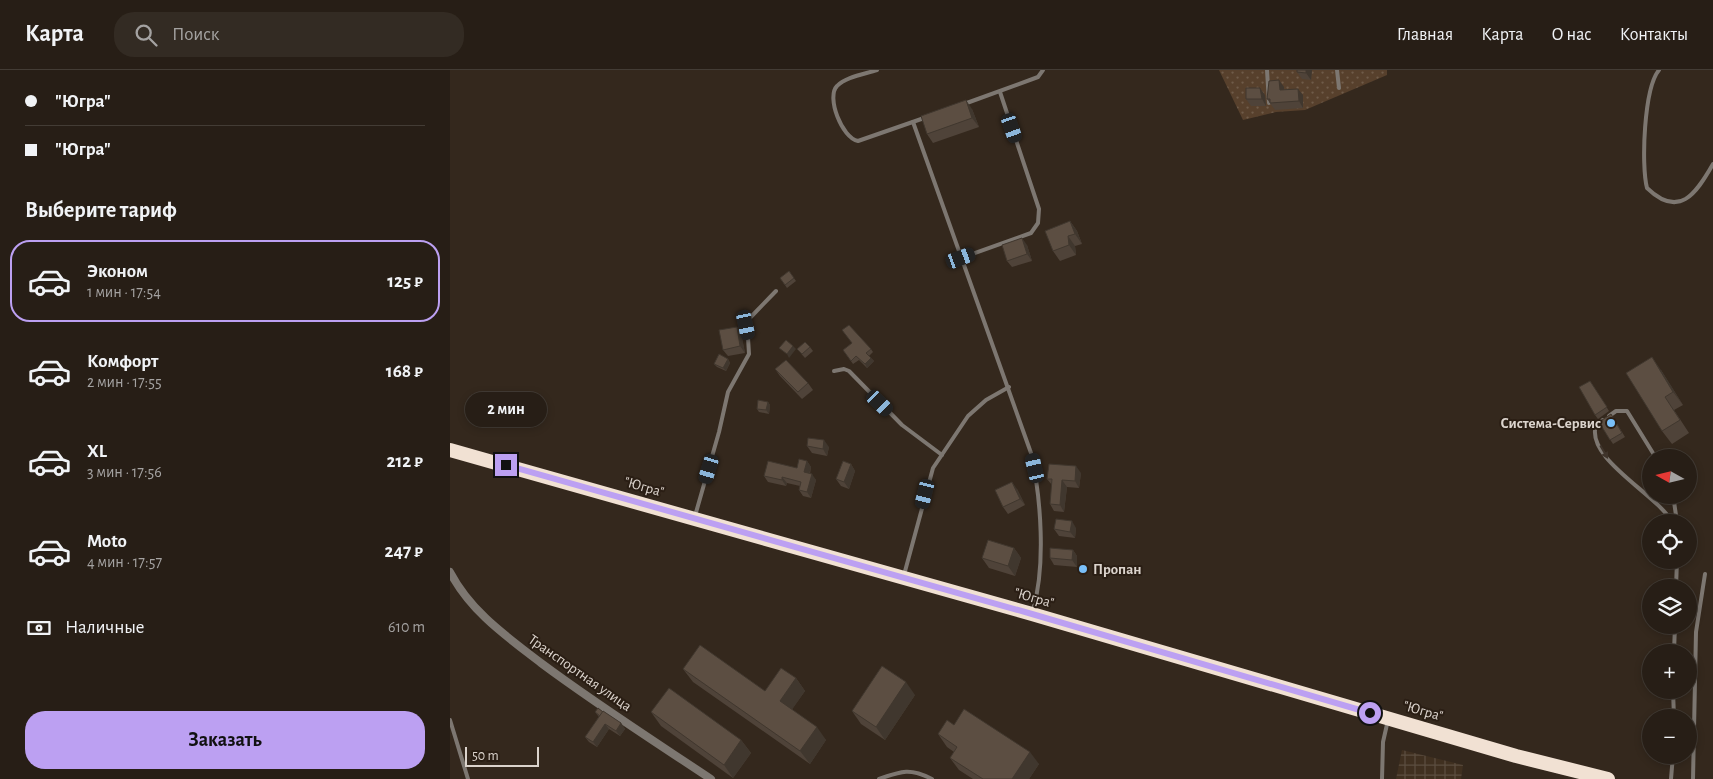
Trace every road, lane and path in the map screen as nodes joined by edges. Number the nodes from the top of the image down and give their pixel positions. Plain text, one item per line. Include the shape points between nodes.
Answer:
1 (876, 70) edge
2 (1043, 70) edge
3 (1267, 70) edge
4 (1337, 70) edge
5 (1659, 70) edge
6 (1339, 88) dead end
7 (1000, 92) junction
8 (1269, 103) edge
9 (956, 107) edge
10 (930, 116) edge
11 (913, 122) junction
12 (1713, 164) edge
13 (961, 258) junction
14 (776, 291) dead end
15 (834, 371) dead end
16 (1009, 387) junction
17 (1650, 449) edge
18 (450, 450) edge
19 (942, 455) junction
20 (1642, 490) edge
21 (1659, 504) edge
22 (1666, 514) edge
23 (694, 518) junction
24 (450, 572) edge
25 (1705, 574) dead end
26 (904, 578) junction
27 (1032, 614) junction
28 (1389, 718) junction
29 (450, 720) edge
30 (1672, 764) edge
31 (468, 779) edge
32 (711, 779) edge
33 (879, 779) edge
34 (932, 779) edge
35 (1382, 779) edge
36 (1608, 779) edge
37 (1671, 779) edge
38 (1693, 779) edge

1 - 11 lane via 841,82 833,92 832,98 844,132 858,140
2 - 7 lane via 1038,77
3 - 8 lane
4 - 6 lane
5 - 12 lane via 1653,77 1649,92 1644,164 1647,188 1666,202 1682,201 1697,191
7 - 9 lane
7 - 13 lane via 1037,202 1038,223 1031,233
10 - 11 lane
11 - 13 lane
13 - 16 lane
14 - 23 lane via 747,321 749,354 728,392
15 - 19 lane via 844,369 849,372 902,425
16 - 19 lane via 972,412
16 - 27 lane via 1038,485 1038,588
17 -> 20 lane via 1627,411 1616,411 1596,425 1595,437 1610,462
18 - 23 highway, "Югра"
19 - 26 lane via 929,478
21 -> 22 lane
23 - 26 highway, "Югра"
24 - 32 street, Транспортная улица via 471,605 516,644 565,681
25 - 38 lane via 1696,632
26 - 27 highway, "Югра"
27 - 28 highway, "Югра"
28 - 35 lane via 1383,742
28 - 36 highway, "Югра" via 1516,756
29 - 31 lane
30 - 37 lane
33 - 34 lane via 905,771

